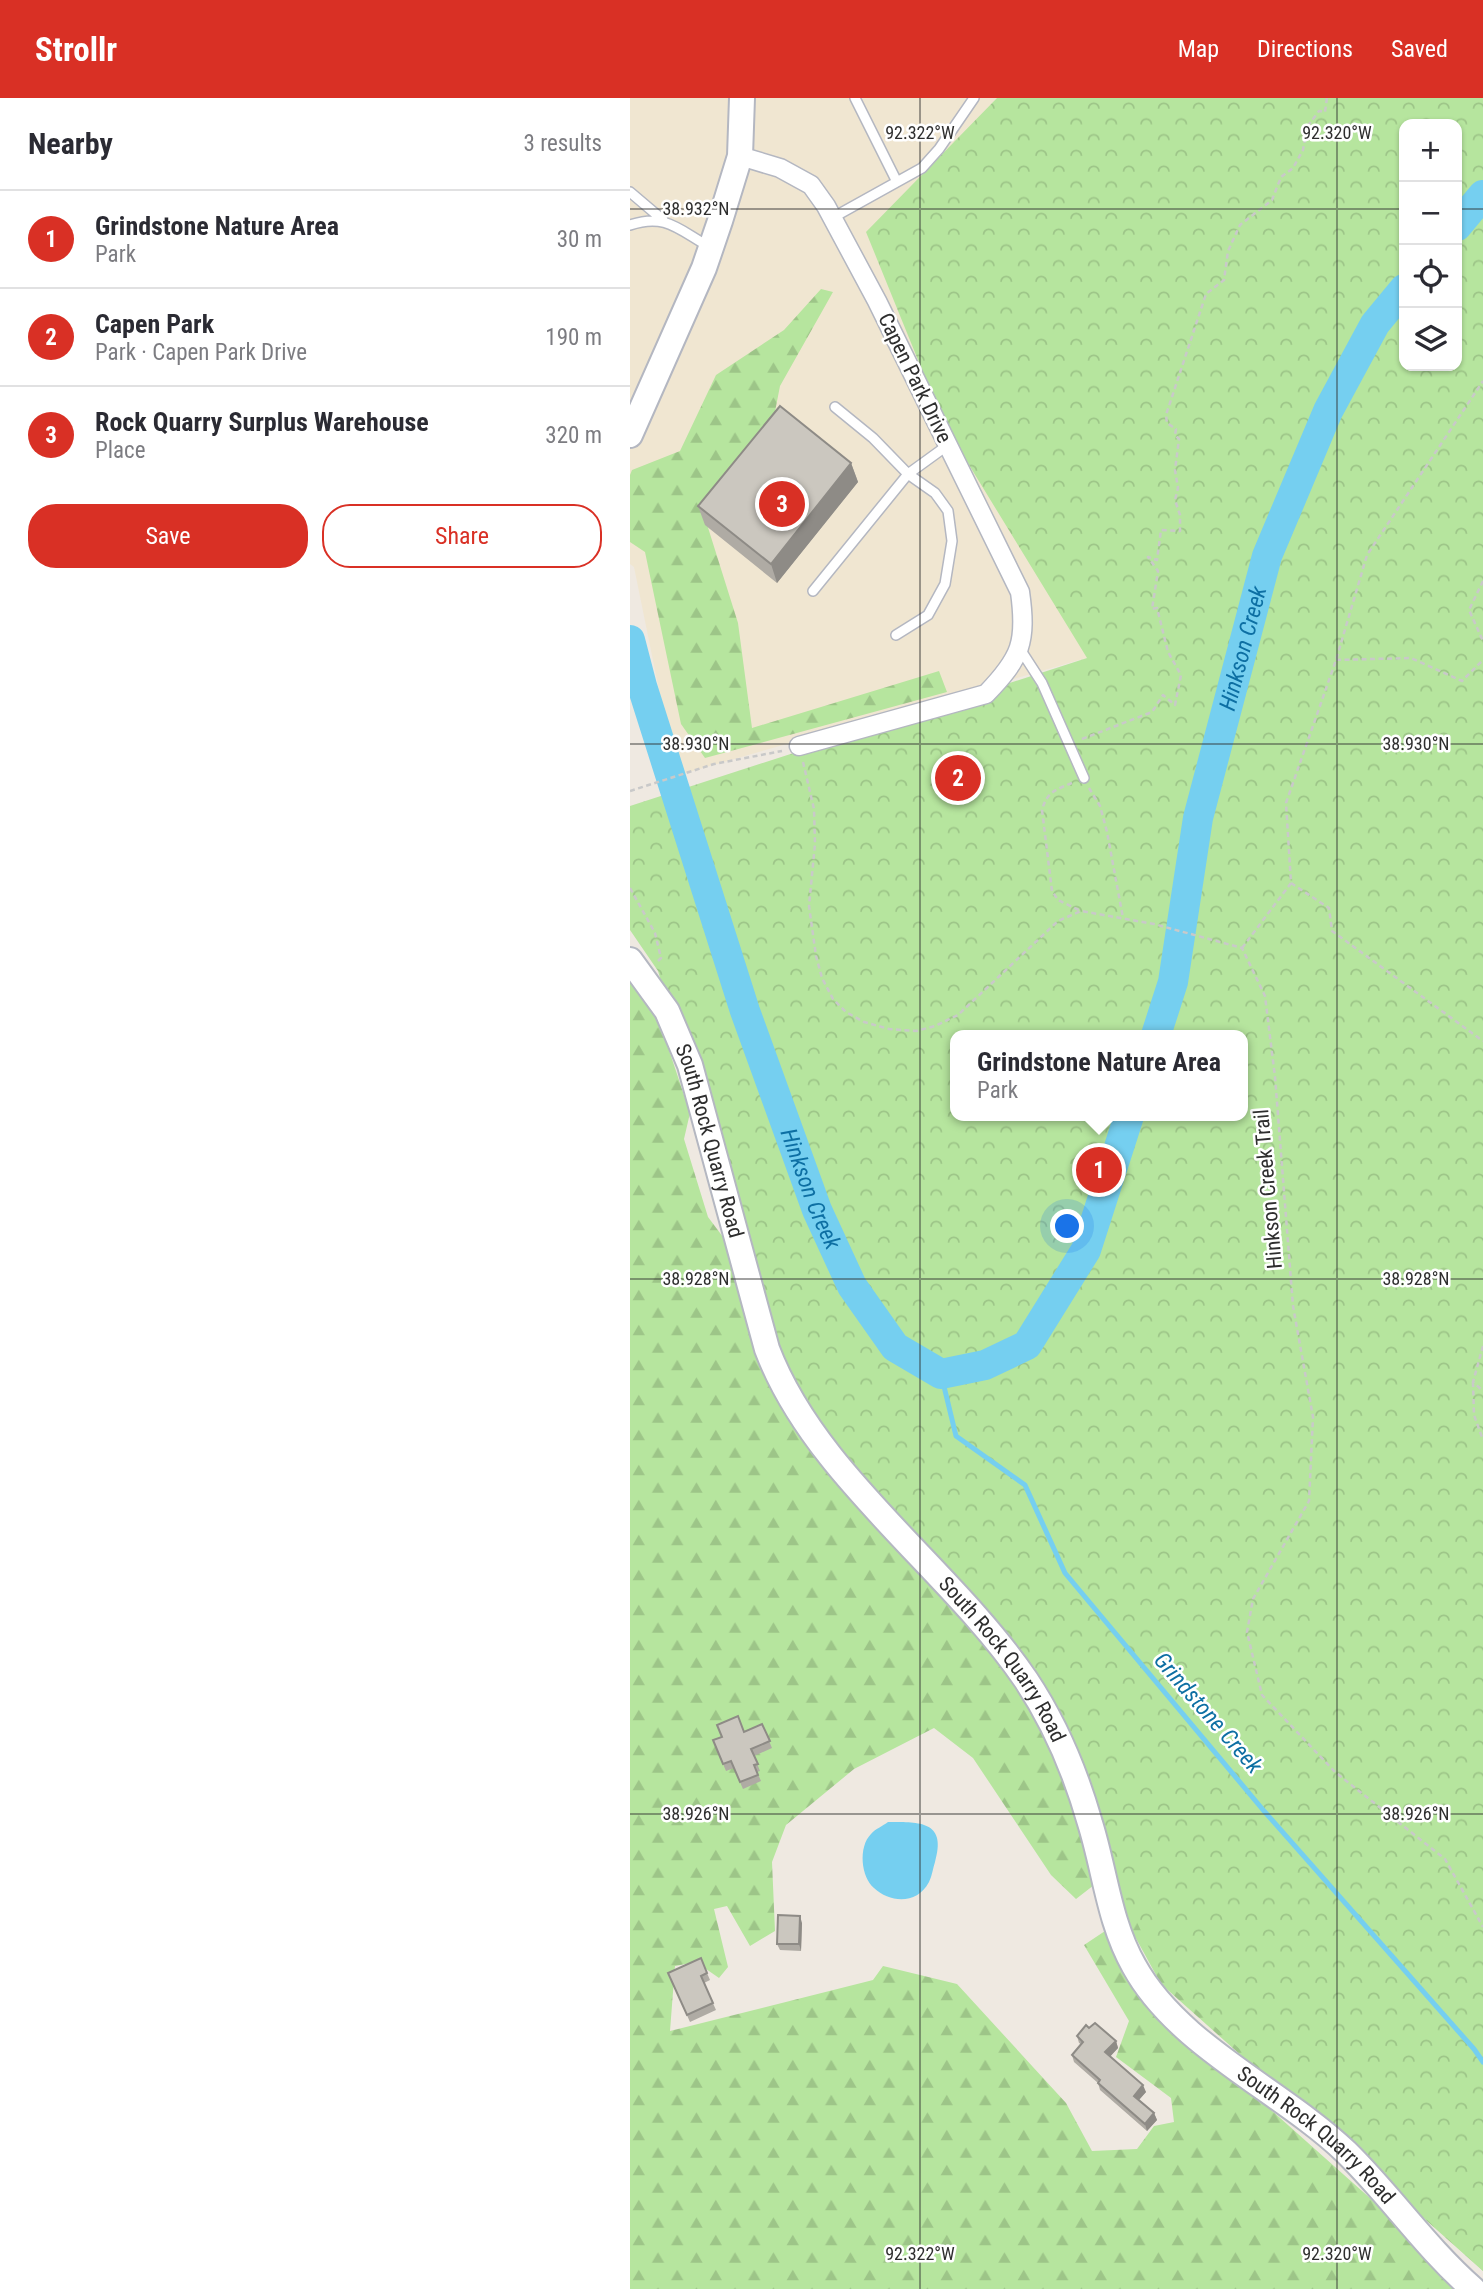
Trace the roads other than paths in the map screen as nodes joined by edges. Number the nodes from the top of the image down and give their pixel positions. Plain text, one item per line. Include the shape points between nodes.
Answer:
1 (742, 98) edge
2 (855, 98) edge
3 (974, 98) edge
4 (740, 156) junction
5 (897, 182) junction
6 (630, 192) edge
7 (832, 218) junction
8 (663, 220) junction
9 (630, 225) edge
10 (711, 248) junction
11 (835, 407) dead end
12 (630, 435) edge
13 (948, 444) junction
14 (908, 474) junction
15 (813, 591) dead end
16 (895, 635) dead end
17 (1020, 649) junction
18 (799, 746) road end
19 (1084, 778) road end
20 (637, 968) edge
21 (1473, 2289) edge

1 - 4 street
2 - 5 lane
3 - 5 lane via 931,159
4 - 7 street, Capen Park Drive via 780,168 810,185
4 - 10 street
5 - 7 lane
6 - 8 lane
7 - 13 street, Capen Park Drive
8 - 9 lane
8 - 10 lane
10 - 12 street
11 - 14 lane
13 - 14 lane
13 - 17 street, Capen Park Drive via 1020,592 1024,619
14 - 15 lane
14 - 16 lane via 935,493 948,511 952,541 945,584 928,615
17 - 18 street via 1006,674 986,694
17 - 19 lane via 1042,683
20 - 21 street, South Rock Quarry Road via 667,1011 690,1065 779,1381 840,1465 979,1620 1027,1682 1062,1748 1090,1822 1118,1934 1134,1967 1177,2021 1346,2152

